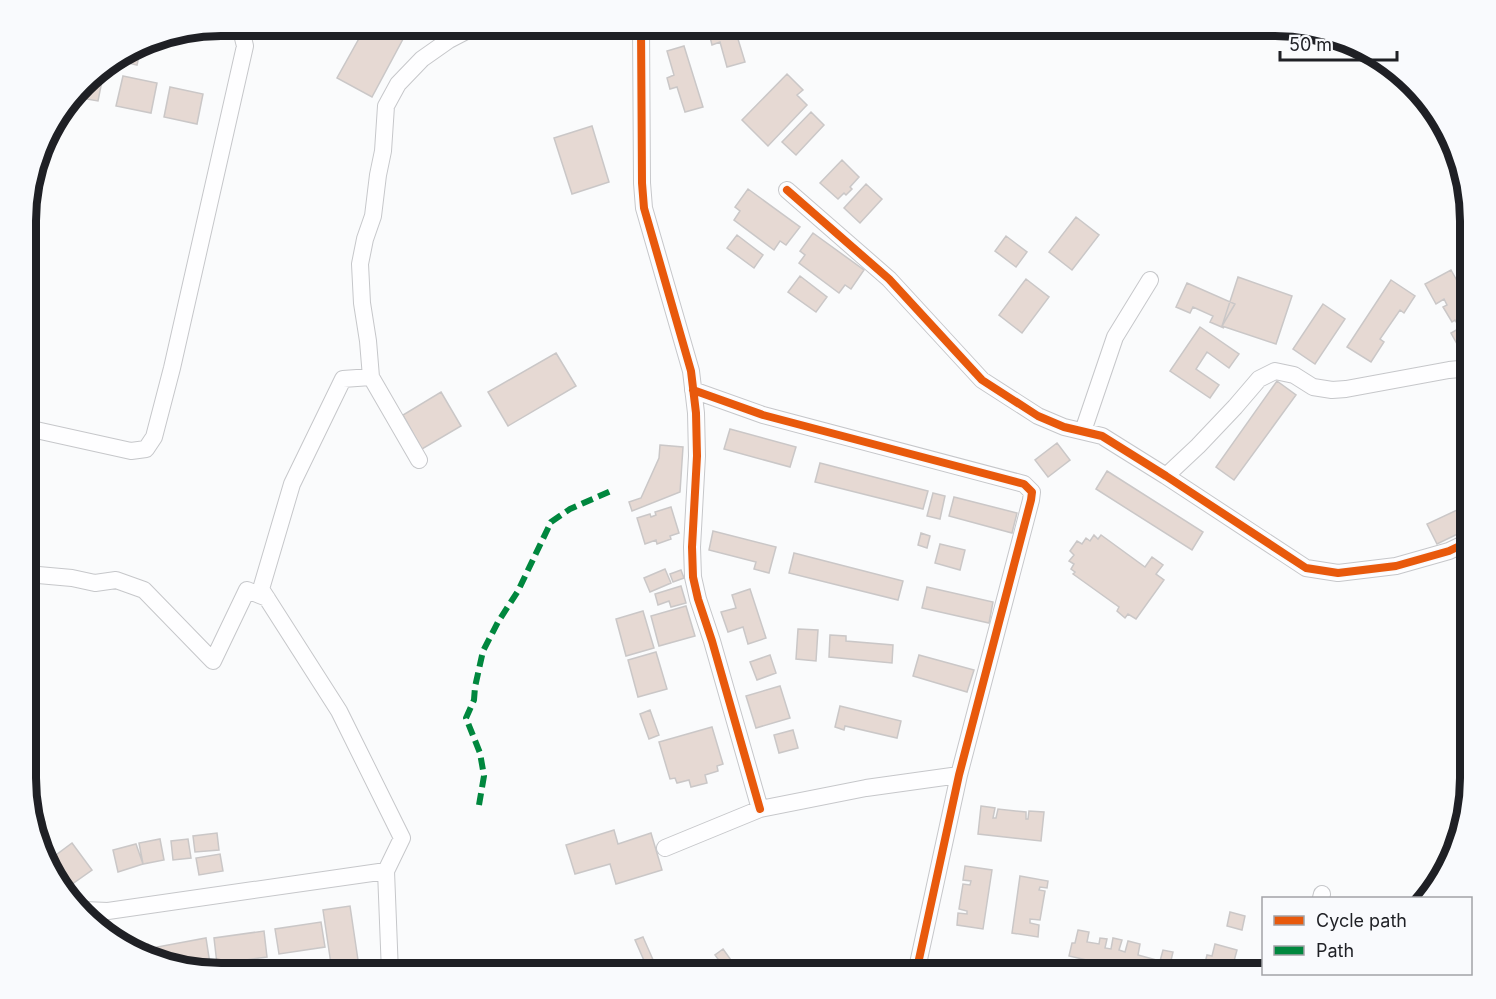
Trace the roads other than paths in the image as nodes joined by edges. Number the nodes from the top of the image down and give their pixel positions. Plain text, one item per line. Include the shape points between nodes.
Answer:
1 (242, 36) edge
2 (457, 36) edge
3 (641, 36) edge
4 (787, 190) dead end
5 (1150, 280) dead end
6 (1460, 369) edge
7 (371, 377) junction
8 (693, 390) junction
9 (36, 430) edge
10 (1083, 430) junction
11 (419, 460) dead end
12 (1166, 476) junction
13 (1460, 546) edge
14 (36, 575) edge
15 (267, 598) junction
16 (959, 775) junction
17 (760, 809) junction
18 (665, 848) dead end
19 (386, 871) junction
20 (91, 910) edge
21 (390, 963) edge
22 (918, 963) edge

1 - 9 street via 245,46 154,437 146,449 131,451
2 - 7 street via 422,59 398,84 386,106 373,216 360,264
3 - 8 street via 644,208 691,371
4 - 10 street via 890,279 982,380 1038,416
5 - 10 street via 1115,337
6 - 12 street via 1332,390 1313,387 1294,375 1275,371 1259,379
7 - 11 street
7 - 15 street via 343,379 292,484 261,589
8 - 16 street via 763,415 1024,484 1032,492
8 - 17 street via 697,456 693,577
10 - 12 street via 1101,436
12 - 13 street via 1306,568 1338,573 1396,566
14 - 15 street via 95,583 116,580 144,591 213,661 247,590
15 - 19 street via 339,711 402,838
16 - 17 street
16 - 22 street
17 - 18 street
19 - 20 street
19 - 21 street

